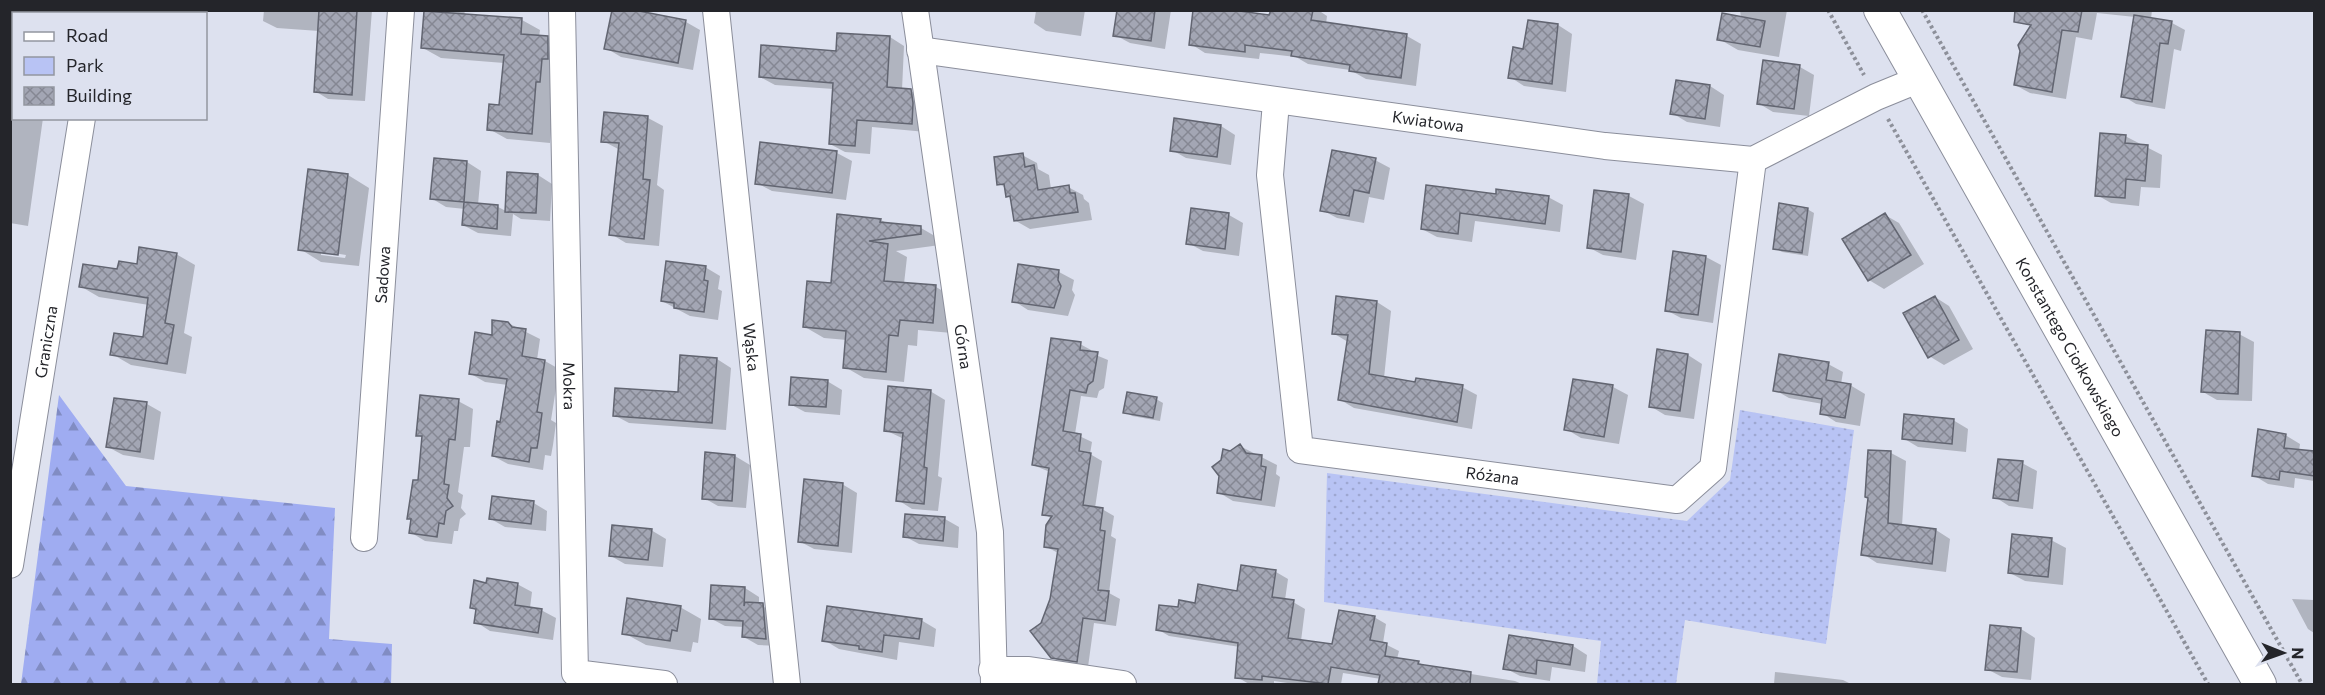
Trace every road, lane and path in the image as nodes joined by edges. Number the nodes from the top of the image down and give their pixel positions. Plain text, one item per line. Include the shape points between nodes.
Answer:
1 (401, 10) edge
2 (562, 10) edge
3 (716, 10) edge
4 (1828, 10) edge
5 (1880, 10) edge
6 (1922, 10) edge
7 (909, 11) edge
8 (920, 50) junction
9 (1920, 79) junction
10 (1876, 97) junction
11 (1276, 102) junction
12 (82, 120) edge
13 (1753, 160) junction
14 (364, 538) dead end
15 (10, 565) edge
16 (993, 677) edge
17 (664, 684) edge
18 (787, 684) edge
19 (1123, 684) edge
20 (2208, 684) edge
21 (2260, 684) edge
22 (2302, 684) edge

1 - 14 street, Sadowa
2 - 17 street, Mokra via 575,673
3 - 18 street, Wąska
4 - 10 path
5 - 9 street, Konstantego Ciołkowskiego
6 - 22 path
7 - 8 street, Górna
8 - 11 street, Kwiatowa
8 - 16 street, Górna via 990,532
9 - 10 street
9 - 21 street, Konstantego Ciołkowskiego
10 - 13 street
10 - 20 path
11 - 13 street, Kwiatowa via 1605,146
11 - 13 street, Różana via 1270,175 1300,450 1677,500 1713,468
12 - 15 street, Graniczna
16 - 19 street via 1029,670

